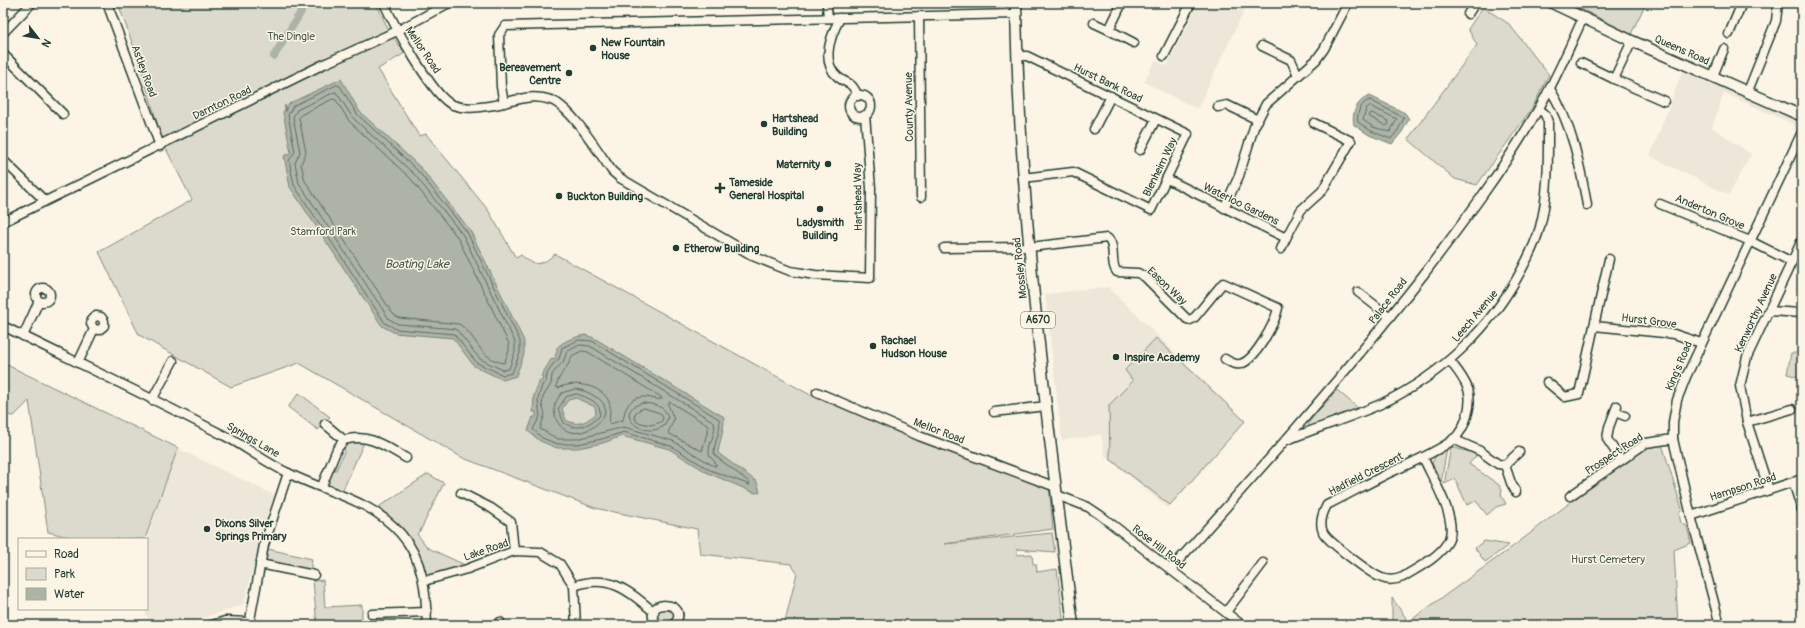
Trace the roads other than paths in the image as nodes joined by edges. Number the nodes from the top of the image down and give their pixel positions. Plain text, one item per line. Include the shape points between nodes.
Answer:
1 (32, 3) edge
2 (107, 3) edge
3 (384, 3) edge
4 (449, 3) edge
5 (1016, 3) edge
6 (1122, 3) edge
7 (1190, 3) edge
8 (1348, 3) edge
9 (1475, 3) edge
10 (1552, 3) edge
11 (1742, 3) edge
12 (1778, 3) edge
13 (435, 6) edge
14 (827, 6) dead end
15 (1016, 14) junction
16 (1468, 14) dead end
17 (919, 16) junction
18 (828, 18) junction
19 (840, 18) junction
20 (1583, 18) junction
21 (1094, 23) dead end
22 (1109, 30) junction
23 (397, 31) junction
24 (3, 33) edge
25 (1729, 34) dead end
26 (1632, 41) junction
27 (1134, 43) dead end
28 (1262, 46) dead end
29 (1724, 49) dead end
30 (3, 54) edge
31 (1017, 56) junction
32 (1164, 56) dead end
33 (1582, 64) dead end
34 (1298, 75) junction
35 (1713, 76) junction
36 (1614, 79) junction
37 (1550, 89) junction
38 (1748, 91) junction
39 (858, 96) junction
40 (1111, 96) junction
41 (1664, 101) dead end
42 (504, 103) junction
43 (1218, 107) dead end
44 (1539, 109) junction
45 (63, 114) dead end
46 (865, 115) junction
47 (1802, 116) edge
48 (1156, 119) junction
49 (1258, 120) junction
50 (1314, 123) dead end
51 (1094, 129) dead end
52 (1802, 132) edge
53 (1188, 134) joint
54 (160, 146) junction
55 (1140, 150) dead end
56 (3, 160) edge
57 (1023, 178) junction
58 (1167, 179) junction
59 (921, 197) dead end
60 (45, 201) junction
61 (1660, 204) dead end
62 (1587, 205) dead end
63 (1224, 208) junction
64 (3, 222) edge
65 (1286, 238) junction
66 (1802, 240) edge
67 (1750, 241) junction
68 (1030, 247) junction
69 (944, 248) dead end
70 (1280, 249) dead end
71 (1609, 259) dead end
72 (1792, 262) junction
73 (1358, 292) dead end
74 (39, 301) dead end
75 (1768, 311) junction
76 (1802, 313) edge
77 (1390, 317) junction
78 (3, 326) edge
79 (1594, 326) junction
80 (94, 329) dead end
81 (23, 336) junction
82 (1701, 343) junction
83 (1225, 359) dead end
84 (173, 361) dead end
85 (1450, 361) junction
86 (78, 363) junction
87 (1547, 382) dead end
88 (817, 392) dead end
89 (152, 400) junction
90 (1047, 406) junction
91 (1792, 409) dead end
92 (994, 412) dead end
93 (1625, 416) dead end
94 (1747, 422) junction
95 (324, 424) dead end
96 (1673, 439) junction
97 (344, 440) junction
98 (1453, 440) junction
99 (1286, 441) junction
100 (1519, 452) dead end
101 (1423, 457) junction
102 (406, 458) dead end
103 (1621, 460) junction
104 (1505, 465) junction
105 (288, 473) junction
106 (1802, 479) edge
107 (1793, 482) junction
108 (322, 486) junction
109 (1769, 490) junction
110 (1056, 491) junction
111 (1516, 492) dead end
112 (461, 493) dead end
113 (1570, 496) dead end
114 (1802, 510) edge
115 (1691, 516) junction
116 (514, 551) junction
117 (1263, 563) dead end
118 (260, 564) junction
119 (1170, 570) junction
120 (314, 575) dead end
121 (424, 581) junction
122 (574, 586) junction
123 (427, 612) junction
124 (654, 612) junction
125 (1226, 612) junction
126 (372, 614) dead end
127 (249, 624) edge
128 (212, 625) edge
129 (427, 625) edge
130 (576, 625) edge
131 (657, 625) edge
132 (674, 625) edge
133 (1073, 625) edge
134 (1242, 625) edge
135 (1720, 625) edge

1 - 24 street
2 - 54 street, Astley Road
3 - 23 street, Mellor Road
4 - 13 street, Darnton Road
5 - 15 main road, Mossley Road / A670
6 - 22 street
7 - 32 street
8 - 34 street via 1324,49 1316,60
9 - 16 street
10 - 20 main road, Queens Road
11 - 25 street
12 - 38 street via 1776,20
13 - 23 street, Darnton Road
14 - 18 street
15 - 17 street
15 - 31 main road, Mossley Road / A670
17 - 19 street
17 - 59 street, County Avenue
18 - 19 street
18 - 42 street via 505,26 500,35 501,87
19 - 39 street via 829,43 831,68 838,77 853,85
20 - 26 main road, Queens Road
20 - 37 street, Palace Road
21 - 22 street
22 - 27 street
23 - 42 street, Mellor Road via 440,95 451,105 470,109
23 - 54 street, Darnton Road via 318,67
26 - 35 main road, Queens Road
26 - 36 street
28 - 34 street via 1291,60
29 - 35 street
30 - 45 street
31 - 40 street, Hurst Bank Road via 1027,56
31 - 57 main road, Mossley Road / A670
33 - 36 street
34 - 49 street via 1266,104
35 - 38 main road, Queens Road
36 - 41 street
37 - 44 street, Palace Road
37 - 62 street via 1577,150
38 - 47 main road, Queens Road
39 - 46 street via 865,97 870,103 870,110
39 - 46 street via 850,102 849,109 856,117
40 - 48 street, Hurst Bank Road
40 - 51 street
42 - 46 street, Hartshead Way via 530,96 552,100 570,114 620,178 755,257 790,271 870,278 871,194
43 - 49 street via 1227,105
44 - 77 street, Palace Road via 1460,228
44 - 85 street, Leech Avenue via 1545,114 1548,122 1547,178 1540,229 1524,265 1498,308 1480,331
48 - 53 street, Hurst Bank Road
48 - 55 street
49 - 63 street via 1239,176
50 - 65 street, Waterloo Gardens via 1351,141 1322,191 1301,210
52 - 67 street, King's Road
53 - 58 street, Blenheim Way
54 - 60 street, Darnton Road
56 - 60 street
57 - 58 street, Blenheim Way via 1073,172 1152,210
57 - 68 main road, Mossley Road / A670
58 - 63 street, Waterloo Gardens
60 - 64 street, Darnton Road
61 - 67 street, Anderton Grove
63 - 65 street, Waterloo Gardens
65 - 70 street
66 - 72 street, Kenworthy Avenue
67 - 72 street, Anderton Grove
67 - 82 street, King's Road
68 - 69 street
68 - 83 street, Eason Way via 1107,238 1111,244 1114,268 1117,272 1138,273 1145,277 1166,300 1190,320 1204,308 1223,283 1278,308 1272,325 1255,353 1241,364 1234,364
68 - 90 main road, Mossley Road / A670
71 - 79 street
72 - 75 street, Kenworthy Avenue
73 - 77 street
74 - 81 street
75 - 76 street
75 - 94 street, Kenworthy Avenue via 1747,357 1740,386
77 - 99 street, Palace Road
78 - 81 street, Springs Lane
79 - 82 street, Hurst Grove via 1674,334
79 - 87 street via 1579,394 1565,398
80 - 86 street
81 - 86 street, Springs Lane
82 - 96 street, King's Road via 1677,400
84 - 89 street
85 - 98 street, Hadfield Crescent via 1462,376 1469,391 1465,421
85 - 99 street, Leech Avenue via 1384,402
86 - 89 street, Springs Lane
88 - 110 street, Mellor Road
89 - 105 street, Springs Lane via 224,435
90 - 92 street
90 - 110 main road, Mossley Road / A670
91 - 94 street
93 - 103 street via 1616,409 1607,439
94 - 109 street, Kenworthy Avenue
95 - 97 street
96 - 103 street, Prospect Road via 1646,443
96 - 115 street, King's Road
97 - 102 street via 359,437 376,440
97 - 108 street via 337,448
98 - 101 street, Hadfield Crescent
98 - 104 street via 1480,451 1498,464
99 - 119 street, Palace Road
100 - 104 street
101 - 101 street, Hadfield Crescent via 1450,519 1451,535 1440,551 1403,577 1397,580 1382,578 1359,564 1323,534 1323,512 1328,505
103 - 113 street, Prospect Road
104 - 111 street
105 - 108 street, Springs Lane
105 - 118 street
106 - 107 street, Hampson Road
107 - 109 street, Hampson Road
107 - 114 street
108 - 121 street, Springs Lane via 354,500 383,517 410,546
109 - 115 street, Hampson Road
110 - 119 street, Rose Hill Road via 1100,514
110 - 133 main road, Mossley Road / A670
112 - 116 street via 491,508 511,522
115 - 135 street, King's Road
116 - 121 street, Lake Road via 467,569
116 - 122 street, Lake Road via 531,551 548,556 566,570
117 - 125 street
118 - 120 street
118 - 127 street
119 - 125 street, Rose Hill Road
121 - 123 street, Springs Lane
122 - 124 street via 594,582 617,585 633,594
122 - 130 street, Lake Road
123 - 126 street
123 - 129 street, Springs Lane
124 - 131 street via 653,618
124 - 132 street via 662,605 673,607 678,616
125 - 134 street, Rose Hill Road
127 - 128 street via 226,621

